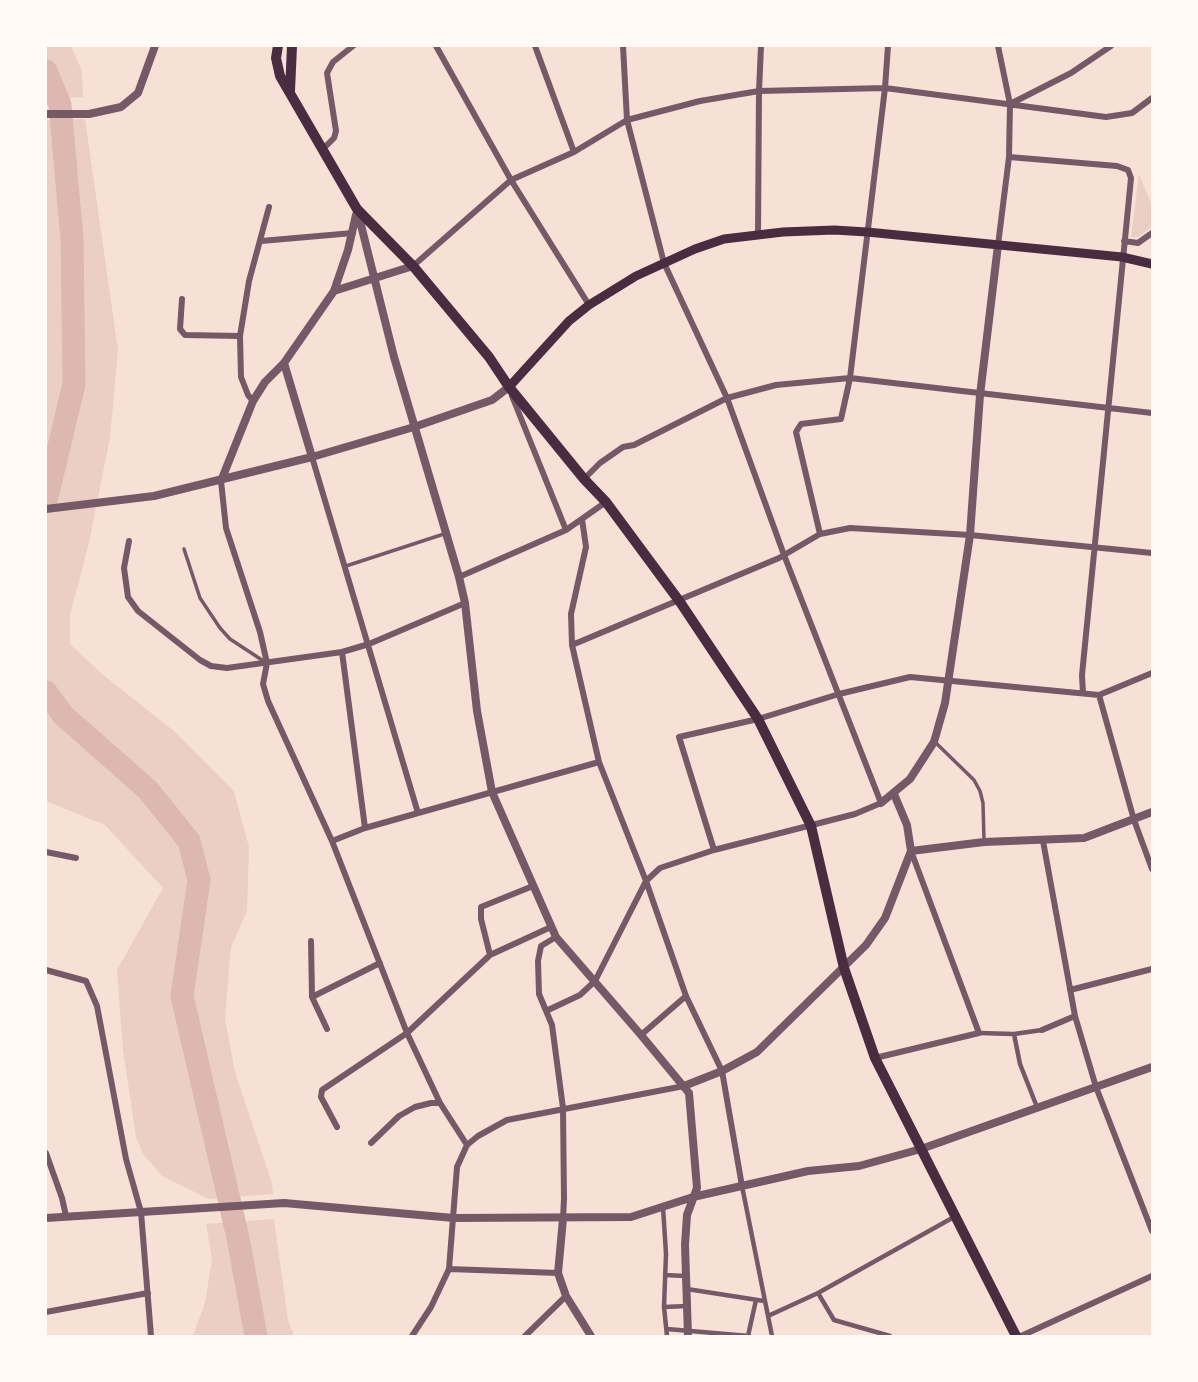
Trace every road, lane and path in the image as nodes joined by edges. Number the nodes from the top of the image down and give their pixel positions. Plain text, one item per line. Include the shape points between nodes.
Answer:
1 (155, 46) edge
2 (278, 46) edge
3 (292, 46) edge
4 (353, 46) edge
5 (436, 46) edge
6 (535, 46) edge
7 (623, 46) edge
8 (761, 46) edge
9 (888, 46) edge
10 (998, 46) edge
11 (1111, 46) edge
12 (885, 88) junction
13 (758, 91) junction
14 (290, 95) junction
15 (1153, 98) edge
16 (1010, 104) junction
17 (46, 114) edge
18 (627, 120) junction
19 (323, 150) junction
20 (574, 152) junction
21 (1009, 157) junction
22 (511, 180) junction
23 (269, 207) dead end
24 (356, 209) junction
25 (867, 232) junction
26 (353, 233) junction
27 (1153, 233) edge
28 (758, 234) junction
29 (261, 241) junction
30 (1124, 241) junction
31 (998, 245) junction
32 (1122, 257) junction
33 (664, 263) junction
34 (1153, 264) edge
35 (413, 266) junction
36 (373, 278) junction
37 (334, 291) junction
38 (182, 299) dead end
39 (589, 305) junction
40 (240, 336) junction
41 (284, 363) junction
42 (850, 378) junction
43 (509, 387) junction
44 (980, 395) junction
45 (727, 398) junction
46 (253, 401) junction
47 (1108, 408) junction
48 (1153, 413) edge
49 (414, 427) junction
50 (312, 457) junction
51 (584, 479) junction
52 (221, 481) junction
53 (606, 502) junction
54 (46, 509) edge
55 (582, 519) junction
56 (566, 530) junction
57 (446, 533) junction
58 (820, 534) junction
59 (970, 535) junction
60 (129, 541) dead end
61 (1096, 547) junction
62 (184, 549) dead end
63 (1153, 553) edge
64 (784, 555) junction
65 (346, 566) junction
66 (459, 577) junction
67 (680, 602) junction
68 (465, 603) junction
69 (369, 644) junction
70 (572, 645) junction
71 (342, 652) junction
72 (267, 663) junction
73 (1153, 673) edge
74 (950, 682) junction
75 (1083, 693) junction
76 (839, 694) junction
77 (1099, 695) junction
78 (758, 719) junction
79 (934, 742) junction
80 (599, 762) junction
81 (492, 792) junction
82 (894, 794) junction
83 (881, 803) junction
84 (1153, 812) edge
85 (418, 813) junction
86 (1134, 820) junction
87 (811, 826) junction
88 (365, 828) junction
89 (332, 841) junction
90 (984, 842) junction
91 (1043, 842) junction
92 (714, 850) junction
93 (911, 850) junction
94 (46, 852) edge
95 (76, 858) dead end
96 (1153, 869) edge
97 (646, 881) junction
98 (533, 886) junction
99 (551, 928) junction
100 (556, 937) junction
101 (311, 941) dead end
102 (490, 955) junction
103 (380, 964) junction
104 (844, 968) junction
105 (1153, 969) edge
106 (46, 970) edge
107 (594, 981) junction
108 (1070, 990) junction
109 (687, 996) junction
110 (312, 998) junction
111 (546, 1011) junction
112 (1075, 1016) junction
113 (327, 1029) dead end
114 (1042, 1030) joint
115 (407, 1033) junction
116 (979, 1033) junction
117 (1014, 1034) junction
118 (642, 1035) junction
119 (875, 1058) junction
120 (1153, 1067) edge
121 (722, 1071) junction
122 (684, 1086) junction
123 (1096, 1087) junction
124 (440, 1103) junction
125 (563, 1108) junction
126 (1037, 1108) junction
127 (337, 1127) dead end
128 (371, 1143) dead end
129 (467, 1145) junction
130 (921, 1149) junction
131 (46, 1153) edge
132 (742, 1186) junction
133 (693, 1197) junction
134 (663, 1207) junction
135 (141, 1212) junction
136 (66, 1216) junction
137 (954, 1217) junction
138 (46, 1218) edge
139 (454, 1218) junction
140 (562, 1219) junction
141 (1153, 1231) edge
142 (449, 1269) junction
143 (558, 1273) junction
144 (665, 1275) junction
145 (685, 1276) junction
146 (1153, 1276) edge
147 (687, 1289) junction
148 (148, 1293) junction
149 (818, 1293) junction
150 (566, 1296) junction
151 (756, 1300) junction
152 (764, 1301) junction
153 (687, 1306) junction
154 (664, 1307) junction
155 (46, 1312) edge
156 (768, 1316) junction
157 (667, 1329) junction
158 (688, 1334) edge
159 (151, 1336) edge
160 (412, 1336) edge
161 (524, 1336) edge
162 (591, 1336) edge
163 (667, 1336) edge
164 (748, 1336) edge
165 (772, 1336) edge
166 (890, 1336) edge
167 (1018, 1336) edge

1 - 17 street via 143,84 131,101 89,114
2 - 14 main road via 279,76
3 - 14 main road
4 - 19 street via 327,73 336,131
5 - 22 street
6 - 20 street
7 - 18 street
8 - 13 street
9 - 12 street
10 - 16 street
11 - 16 street via 1071,74
12 - 13 street
12 - 16 street
12 - 25 street
13 - 18 street
13 - 28 street
14 - 19 main road
15 - 16 street via 1132,113 1106,117
16 - 21 street
18 - 20 street
18 - 33 street
19 - 24 main road
20 - 22 street
21 - 30 street via 1128,170
21 - 31 street
22 - 35 street
22 - 39 street
23 - 29 street
24 - 26 street
24 - 35 main road
24 - 36 street
25 - 28 main road
25 - 31 main road
25 - 42 street
26 - 29 street
26 - 37 street
27 - 30 street via 1138,243
28 - 33 main road via 724,239
29 - 40 street
30 - 32 street
31 - 32 main road
31 - 44 street
32 - 34 main road
32 - 47 street
33 - 39 main road
33 - 45 street
35 - 36 street
35 - 43 main road
36 - 37 street
36 - 49 street
37 - 41 street
38 - 40 street via 180,329 185,335
39 - 43 main road
40 - 46 street via 241,377
41 - 46 street
41 - 50 street
42 - 44 street
42 - 45 street via 776,385
42 - 58 street via 841,419 802,424 796,432
43 - 49 street via 492,400
43 - 51 main road
43 - 56 street
44 - 47 street
44 - 59 street
45 - 51 street via 624,447
45 - 64 street
46 - 52 street
47 - 48 street
47 - 61 street
49 - 50 street
49 - 57 street
50 - 52 street
50 - 65 street
51 - 53 main road
52 - 54 street via 154,496
52 - 72 street via 226,528
53 - 55 street
53 - 67 main road
55 - 56 street
55 - 70 street via 586,547 571,614
56 - 66 street
57 - 65 lane
57 - 66 street
58 - 59 street via 850,528
58 - 64 street
59 - 61 street
59 - 74 street
60 - 72 street via 125,586 138,611 211,666
61 - 63 street
61 - 75 street
62 - 72 lane via 200,598 220,628
64 - 67 street
64 - 76 street
65 - 69 street
66 - 68 street
67 - 70 street
67 - 78 main road
68 - 69 street
68 - 81 street
69 - 71 street
69 - 85 street
70 - 80 street
71 - 72 street
71 - 88 street
72 - 89 street via 263,684 268,701
73 - 77 street
74 - 75 street
74 - 76 street via 911,677
74 - 79 street
75 - 77 street
76 - 78 street
76 - 83 street
77 - 86 street
78 - 87 main road
78 - 92 street via 679,737
79 - 82 street via 910,779
79 - 90 lane via 980,791
80 - 81 street
80 - 97 street
81 - 85 street
81 - 98 street
82 - 83 street
82 - 93 street
83 - 87 street
84 - 86 street
85 - 88 street
86 - 91 street via 1084,838
86 - 96 street
87 - 92 street
87 - 104 main road
88 - 89 street
89 - 103 street
90 - 91 street
90 - 93 street
91 - 108 street
92 - 97 street via 660,868
93 - 104 street via 885,918
93 - 116 street
94 - 95 street
97 - 107 street
97 - 109 street
98 - 99 street
98 - 102 street via 481,907
99 - 100 street
99 - 102 street
100 - 107 street
100 - 111 street via 541,946 538,961 539,994
101 - 110 street
102 - 115 street
103 - 110 street
103 - 115 street
104 - 119 main road
104 - 121 street via 757,1052
105 - 108 street
106 - 135 street via 83,979 91,986
107 - 111 street via 580,995
107 - 118 street
108 - 112 street
109 - 118 street
109 - 121 street
110 - 113 street
111 - 125 street
112 - 114 street
112 - 123 street
114 - 117 street
115 - 124 street
115 - 127 street via 322,1090 321,1097
116 - 117 street
116 - 119 street
117 - 126 street
118 - 122 street
119 - 130 main road
120 - 123 street
121 - 122 street
121 - 132 street
122 - 125 street
122 - 133 street via 693,1134 697,1188
123 - 126 street
123 - 141 street
124 - 128 street via 431,1102 398,1116
124 - 129 street
125 - 129 street via 507,1121
125 - 140 street
126 - 130 street
129 - 139 street via 457,1167
130 - 132 street via 859,1166 808,1171
130 - 137 main road
131 - 136 street
132 - 133 street
132 - 152 street
133 - 134 street
133 - 145 street via 687,1215
134 - 140 street via 631,1217
134 - 144 street
135 - 136 street
135 - 139 street via 284,1203
135 - 148 street
136 - 138 street
137 - 149 street
137 - 167 main road
139 - 140 street
139 - 142 street
140 - 143 street
142 - 143 street
142 - 160 street
143 - 150 street
144 - 145 street
144 - 154 street
145 - 147 street
146 - 167 street
147 - 151 street
147 - 153 street
148 - 155 street
148 - 159 street
149 - 156 street
149 - 166 street via 834,1320
150 - 161 street
150 - 162 street
151 - 152 street
151 - 164 street
152 - 156 street
153 - 154 street
153 - 158 street
154 - 157 street
156 - 165 street
157 - 158 street
157 - 163 street
158 - 164 street

